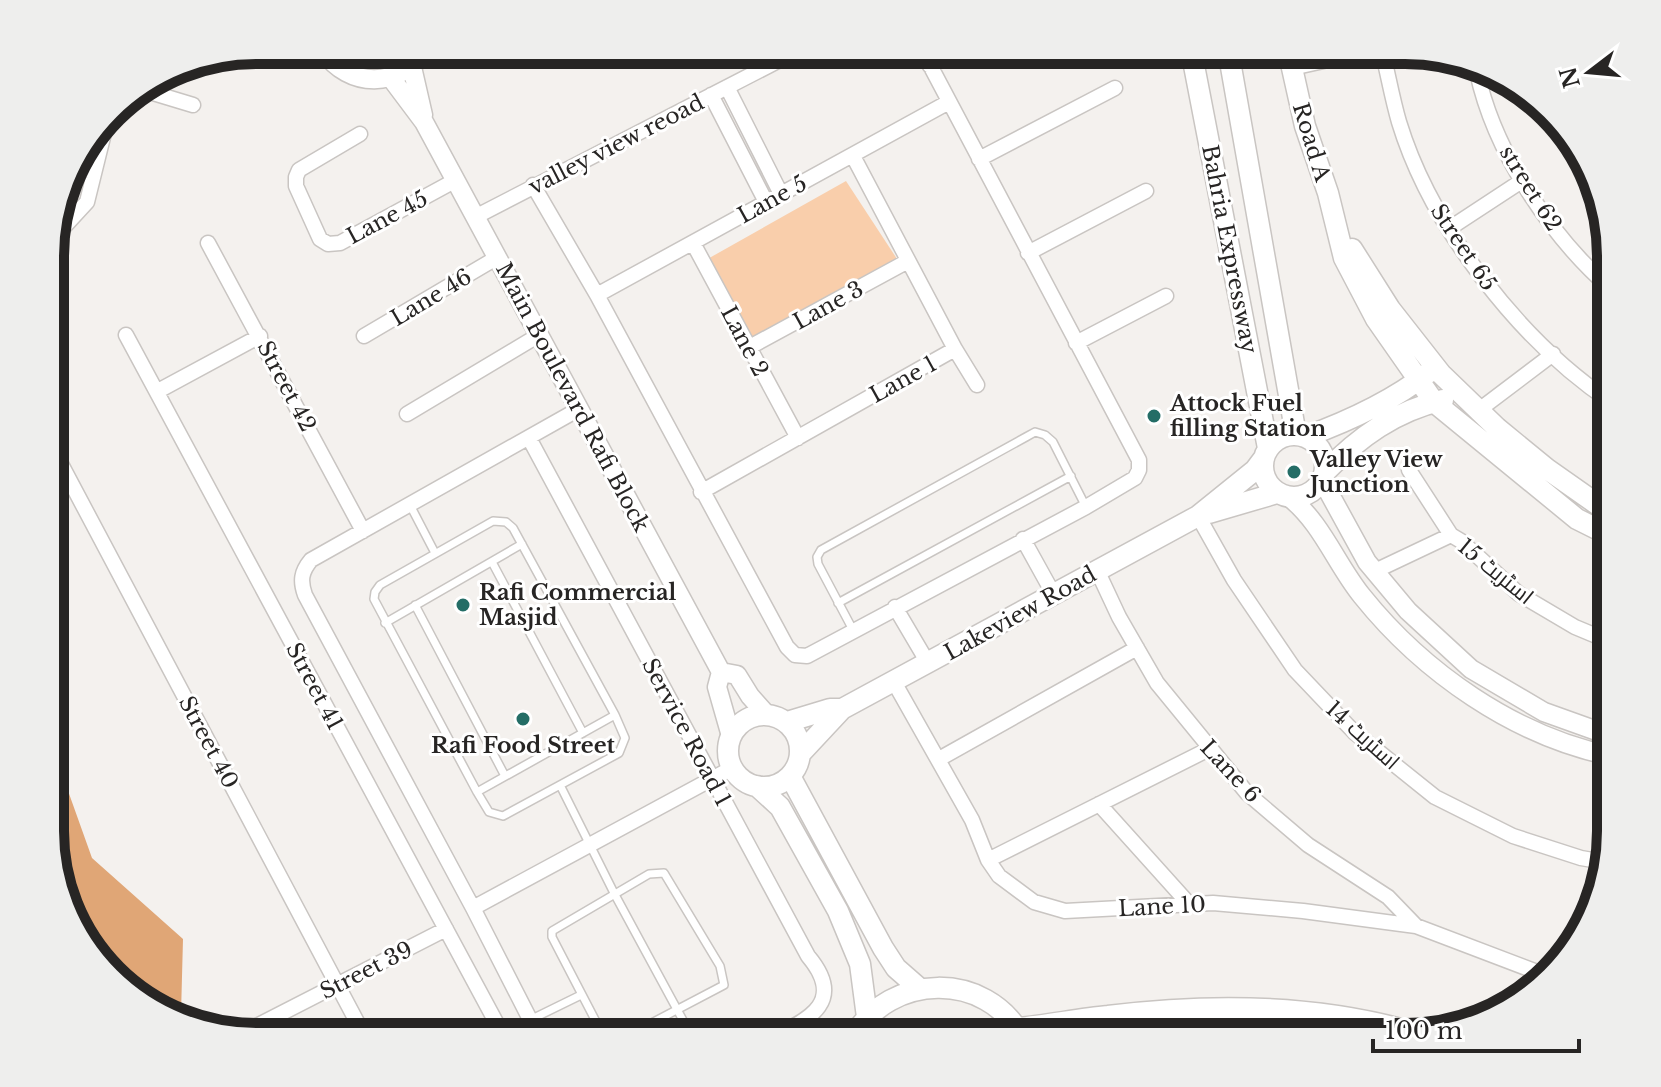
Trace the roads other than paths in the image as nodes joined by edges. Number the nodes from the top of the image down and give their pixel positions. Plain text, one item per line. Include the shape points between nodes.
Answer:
1 (334, 64) edge
2 (414, 64) edge
3 (772, 64) edge
4 (934, 64) edge
5 (1194, 64) edge
6 (1231, 64) edge
7 (1291, 64) edge
8 (1385, 64) edge
9 (930, 66) joint
10 (412, 67) junction
11 (391, 78) junction
12 (1479, 79) edge
13 (727, 87) junction
14 (1115, 88) dead end
15 (154, 93) edge
16 (711, 95) junction
17 (947, 103) junction
18 (193, 105) dead end
19 (424, 122) junction
20 (360, 134) dead end
21 (102, 142) edge
22 (853, 156) junction
23 (979, 159) junction
24 (85, 169) edge
25 (94, 173) junction
26 (456, 180) junction
27 (1523, 180) junction
28 (533, 185) junction
29 (1146, 191) dead end
30 (781, 194) junction
31 (766, 202) junction
32 (475, 217) junction
33 (68, 223) edge
34 (1450, 228) junction
35 (1339, 233) junction
36 (208, 243) dead end
37 (693, 243) junction
38 (1028, 253) junction
39 (498, 257) junction
40 (908, 261) junction
41 (1597, 277) edge
42 (597, 295) junction
43 (1166, 296) dead end
44 (126, 335) dead end
45 (539, 335) junction
46 (260, 336) junction
47 (364, 336) dead end
48 (1076, 343) junction
49 (748, 348) junction
50 (955, 349) junction
51 (1553, 354) junction
52 (1436, 368) junction
53 (1418, 381) junction
54 (977, 385) dead end
55 (1597, 390) edge
56 (158, 391) junction
57 (1463, 396) junction
58 (1434, 402) junction
59 (579, 409) junction
60 (1479, 410) junction
61 (407, 414) dead end
62 (1300, 436) junction
63 (529, 438) junction
64 (798, 438) junction
65 (1266, 453) junction
66 (64, 470) edge
67 (1409, 470) dead end
68 (1071, 476) junction
69 (1324, 476) junction
70 (701, 492) junction
71 (1283, 495) junction
72 (1597, 504) edge
73 (410, 505) junction
74 (1086, 507) junction
75 (1198, 516) junction
76 (1597, 529) edge
77 (363, 531) junction
78 (1451, 535) junction
79 (1023, 539) junction
80 (522, 544) junction
81 (435, 553) junction
82 (492, 562) junction
83 (1097, 570) junction
84 (1375, 571) junction
85 (1054, 595) junction
86 (838, 603) junction
87 (415, 605) junction
88 (895, 607) junction
89 (385, 623) junction
90 (853, 630) junction
91 (1597, 636) edge
92 (1137, 648) junction
93 (928, 663) junction
94 (721, 672) junction
95 (894, 682) junction
96 (842, 709) junction
97 (766, 714) junction
98 (615, 715) junction
99 (787, 722) junction
100 (1597, 731) edge
101 (583, 733) junction
102 (731, 736) junction
103 (1209, 749) junction
104 (1597, 753) edge
105 (800, 754) junction
106 (939, 759) junction
107 (732, 768) junction
108 (505, 776) junction
109 (790, 776) junction
110 (712, 779) junction
111 (757, 786) junction
112 (561, 787) junction
113 (477, 792) junction
114 (1099, 804) junction
115 (592, 846) junction
116 (988, 860) junction
117 (1594, 860) edge
118 (614, 893) junction
119 (1189, 904) junction
120 (473, 908) junction
121 (1416, 926) junction
122 (446, 929) junction
123 (1536, 971) edge
124 (338, 985) junction
125 (920, 989) junction
126 (581, 995) junction
127 (677, 1010) junction
128 (867, 1017) junction
129 (530, 1020) junction
130 (263, 1023) edge
131 (358, 1023) edge
132 (496, 1023) edge
133 (532, 1023) edge
134 (596, 1023) edge
135 (652, 1023) edge
136 (684, 1023) edge
137 (802, 1023) edge
138 (863, 1023) edge
139 (1013, 1023) edge
140 (1069, 1023) edge
141 (1378, 1023) edge

1 - 11 street via 371,80
2 - 10 street
3 - 13 street, valley view reoad
4 - 9 street
5 - 65 main road, Bahria Expressway
6 - 62 main road, Bahria Expressway
7 - 35 main road, Road A
8 - 34 street, Street 65 via 1400,123 1430,196
9 - 17 street
10 - 11 street
10 - 19 street
11 - 19 street
12 - 27 street, street 62 via 1503,146
13 - 16 street, valley view reoad
13 - 30 street
14 - 23 street
15 - 18 street
16 - 28 street, valley view reoad
16 - 31 street
17 - 22 street, Lane 5
17 - 23 street
19 - 26 street, Main Boulevard Rafi Block
20 - 26 street, Lane 45 via 299,170 296,177 320,239 328,244 340,243
21 - 25 street
22 - 30 street, Lane 5
22 - 40 street, Lane 1
23 - 38 street
24 - 25 street
25 - 33 street via 87,202
26 - 32 street, Main Boulevard Rafi Block
27 - 34 street
27 - 41 street, street 62 via 1539,208
28 - 32 street, valley view reoad
28 - 42 street
29 - 38 street
30 - 31 street, Lane 5
31 - 37 street, Lane 5
32 - 39 street, Main Boulevard Rafi Block
34 - 51 street, Street 65 via 1478,274
35 - 52 main road
35 - 53 main road, Road A via 1344,258 1376,319
36 - 46 street, Street 42
37 - 42 street, Lane 5
37 - 49 street, Lane 2
38 - 48 street
39 - 45 street, Main Boulevard Rafi Block
39 - 47 street, Lane 46
40 - 49 street, Lane 3
40 - 50 street, Lane 1
42 - 70 street
43 - 48 street
44 - 56 street, Street 41
45 - 59 street, Main Boulevard Rafi Block
45 - 61 street
46 - 56 street
46 - 77 street, Street 42
48 - 74 street via 1139,460 1135,478
49 - 64 street, Lane 2
50 - 54 street
50 - 64 street, Lane 1
51 - 55 street, Street 65
51 - 60 street
52 - 53 main road
52 - 57 main road
53 - 58 main road, Road A
53 - 62 main road via 1345,423
56 - 122 street, Street 41
57 - 58 main road
57 - 60 main road
58 - 69 main road via 1377,427 1349,447
58 - 76 main road, Road A via 1577,519
59 - 63 street
59 - 94 street, Main Boulevard Rafi Block
60 - 72 main road
62 - 65 main road via 1280,438
62 - 69 main road via 1319,448
63 - 73 street
63 - 110 street, Service Road 1
64 - 70 street, Lane 1
65 - 71 main road via 1264,478
65 - 75 main road via 1255,470
66 - 124 street, Street 40
67 - 78 street, اسٹریٹ 15
68 - 74 lane
68 - 86 lane
68 - 86 lane via 1053,442 1035,432 821,550 818,564
69 - 71 main road via 1302,497
69 - 84 street
70 - 90 street via 795,655 807,656
71 - 75 main road
71 - 104 street via 1304,509 1362,595 1418,655 1526,728
73 - 77 street
73 - 81 lane
74 - 79 street
75 - 83 main road, Lakeview Road
75 - 117 street, اسٹریٹ 14 via 1295,670 1354,732 1435,797 1513,836
77 - 120 street via 311,560 301,577 305,595
78 - 84 street
78 - 91 street, اسٹریٹ 15 via 1519,594
79 - 85 street
79 - 88 street
80 - 81 lane via 506,522 493,521
80 - 82 lane
80 - 98 lane
81 - 89 lane via 375,592
82 - 87 lane
82 - 101 lane
83 - 85 main road, Lakeview Road
83 - 92 street, Lane 6
84 - 100 street via 1408,611 1471,669 1544,712
85 - 93 main road, Lakeview Road
86 - 90 lane
87 - 89 lane
87 - 108 lane
88 - 90 street
88 - 93 street
89 - 113 lane
92 - 103 street, Lane 6 via 1157,683
92 - 106 street
93 - 95 main road, Lakeview Road
94 - 97 street via 737,675
94 - 102 street via 717,687
95 - 96 main road, Lakeview Road
95 - 106 street, Lane 10
96 - 99 main road
96 - 105 main road
97 - 99 main road
97 - 102 main road via 742,721
98 - 101 lane
98 - 112 lane via 625,738 619,753
99 - 105 main road via 799,740
101 - 108 lane
102 - 107 main road via 727,752
103 - 114 street
103 - 121 street, Lane 6 via 1247,793 1308,845 1388,897
105 - 109 main road
106 - 116 street, Lane 10
107 - 110 street
107 - 111 main road
108 - 113 lane
109 - 111 main road via 775,785
109 - 125 main road via 883,948
110 - 115 street
110 - 137 street, Service Road 1 via 820,971 824,991 817,1010
111 - 128 main road via 780,807 838,911 860,964
112 - 113 lane via 503,816 489,812
112 - 115 lane
114 - 116 street
114 - 119 street
115 - 118 lane
115 - 120 street
116 - 119 street, Lane 10 via 999,876 1034,902 1065,911
118 - 126 lane via 552,931
118 - 127 lane
118 - 127 lane via 649,874 664,873 720,966 724,985
119 - 121 street, Lane 10 via 1303,911
120 - 129 street
121 - 123 street, Lane 10
122 - 124 street, Street 39
122 - 132 street, Street 41
124 - 130 street, Street 39
124 - 131 street, Street 40
125 - 128 main road via 900,994
125 - 139 main road via 974,994
126 - 129 lane
126 - 134 lane
127 - 135 lane
127 - 136 lane
128 - 138 main road
129 - 133 street
140 - 141 main road via 1109,1015 1232,1007

